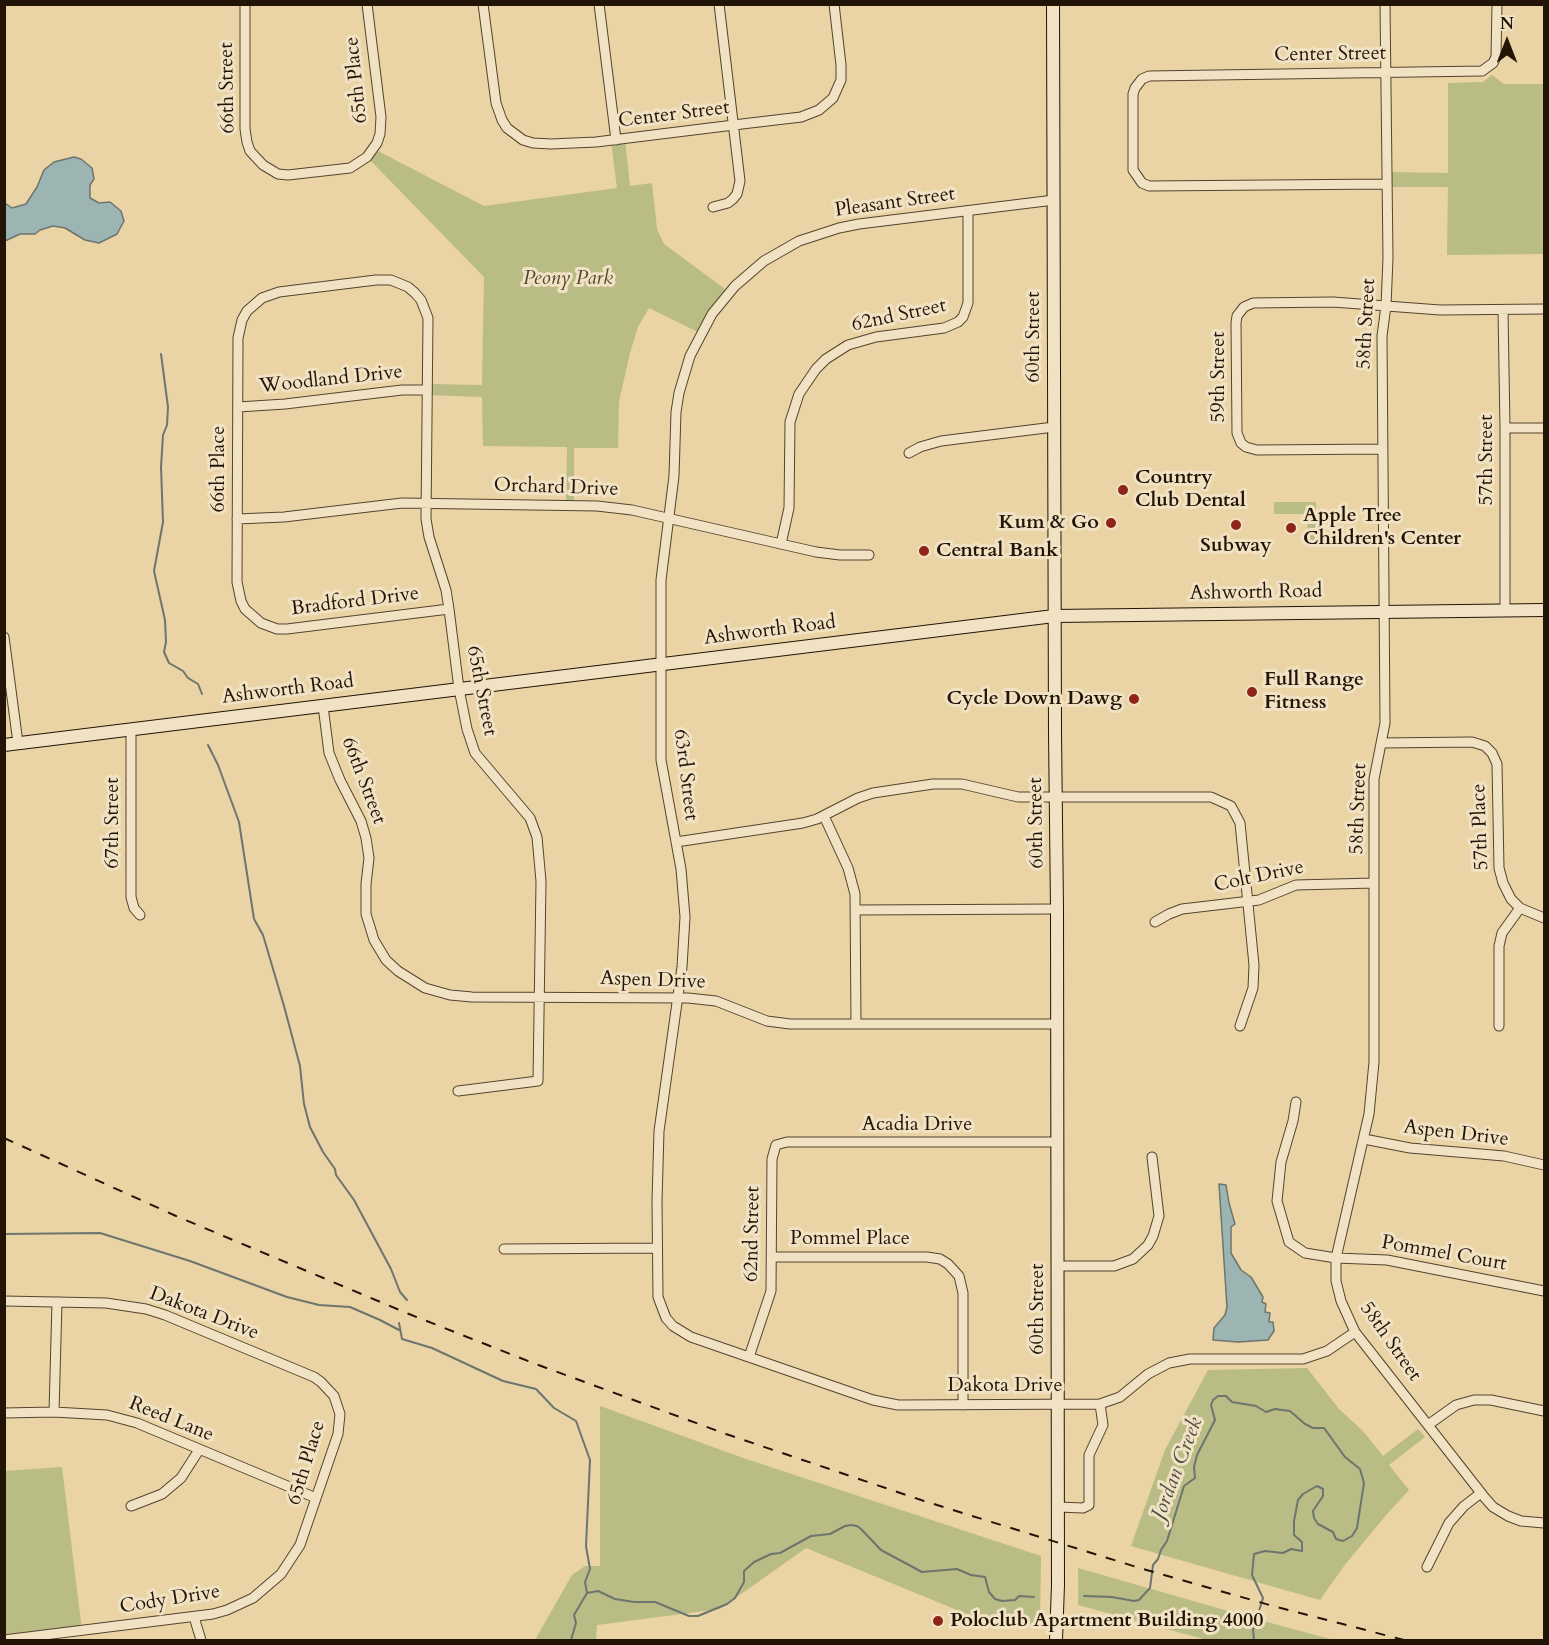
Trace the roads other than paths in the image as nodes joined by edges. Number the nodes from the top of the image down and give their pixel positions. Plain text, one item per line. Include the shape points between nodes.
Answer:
1 (244, 4) edge
2 (367, 4) edge
3 (483, 4) edge
4 (599, 4) edge
5 (719, 4) edge
6 (834, 4) edge
7 (1053, 4) edge
8 (1385, 4) edge
9 (1497, 4) edge
10 (1386, 73) junction
11 (733, 126) junction
12 (616, 140) junction
13 (374, 149) joint
14 (1387, 184) junction
15 (1054, 200) junction
16 (713, 207) dead end
17 (968, 211) junction
18 (752, 270) joint
19 (252, 305) joint
20 (1386, 306) junction
21 (1545, 309) edge
22 (1503, 310) junction
23 (427, 390) junction
24 (238, 407) junction
25 (1054, 427) junction
26 (1505, 428) junction
27 (1545, 428) edge
28 (1382, 449) junction
29 (909, 453) dead end
30 (425, 502) junction
31 (669, 518) junction
32 (237, 519) junction
33 (781, 544) junction
34 (869, 555) dead end
35 (449, 609) junction
36 (1505, 610) junction
37 (1545, 610) edge
38 (1383, 611) junction
39 (1054, 616) junction
40 (266, 625) joint
41 (4, 637) edge
42 (660, 664) junction
43 (459, 689) junction
44 (323, 706) junction
45 (131, 729) junction
46 (18, 743) junction
47 (1382, 743) junction
48 (4, 745) edge
49 (1057, 798) junction
50 (824, 816) junction
51 (676, 842) junction
52 (1374, 883) junction
53 (1248, 902) junction
54 (1520, 908) junction
55 (1057, 909) junction
56 (856, 910) junction
57 (140, 915) dead end
58 (1545, 918) edge
59 (1155, 922) dead end
60 (425, 988) joint
61 (539, 997) junction
62 (678, 998) junction
63 (856, 1024) junction
64 (1057, 1024) junction
65 (1240, 1026) dead end
66 (1499, 1026) dead end
67 (458, 1090) dead end
68 (1296, 1102) dead end
69 (1364, 1139) junction
70 (1058, 1142) junction
71 (777, 1145) joint
72 (1152, 1157) dead end
73 (1545, 1166) edge
74 (657, 1248) junction
75 (504, 1249) dead end
76 (772, 1257) junction
77 (1336, 1258) junction
78 (1058, 1266) junction
79 (1545, 1291) edge
80 (4, 1301) edge
81 (57, 1302) junction
82 (660, 1306) joint
83 (1356, 1332) junction
84 (749, 1357) junction
85 (338, 1404) joint
86 (1058, 1404) junction
87 (1100, 1404) junction
88 (963, 1405) junction
89 (1545, 1411) edge
90 (54, 1412) junction
91 (4, 1413) edge
92 (1428, 1425) junction
93 (199, 1450) junction
94 (1481, 1493) junction
95 (316, 1498) junction
96 (131, 1506) dead end
97 (1058, 1508) junction
98 (1545, 1523) edge
99 (305, 1531) joint
100 (1427, 1567) dead end
101 (194, 1617) junction
102 (4, 1640) edge
103 (17, 1640) edge
104 (201, 1641) edge
105 (1056, 1641) edge

1 - 13 street, 66th Street via 245,133 250,151 263,165 288,176 340,170 359,163
2 - 13 street, 65th Place via 382,124
3 - 12 street, Center Street via 496,103 502,120 515,135 551,144
4 - 12 street
5 - 11 street
6 - 11 street, Center Street via 841,80 833,98 810,115
7 - 15 main road, 60th Street
8 - 10 street, 58th Street
9 - 10 street, Center Street via 1497,49 1493,63 1482,72
10 - 14 street, 58th Street
10 - 14 street, Center Street via 1149,76 1139,82 1133,94 1133,170 1142,183 1157,187
11 - 12 street, Center Street
11 - 16 street via 739,187 728,203
14 - 20 street, 58th Street
15 - 17 street, Pleasant Street
15 - 25 main road, 60th Street
17 - 18 street, Pleasant Street via 839,228 799,241
17 - 33 street, 62nd Street via 968,303 963,317 944,328 848,345 816,369 799,394 790,422 789,508
18 - 31 street, 63rd Street via 712,314 684,374 676,412
19 - 23 street, 65th Street via 271,294 376,280 391,280 408,287 421,300 429,327
19 - 24 street, 66th Place via 239,329
20 - 22 street
20 - 28 street, 58th Street via 1382,336
20 - 28 street, 59th Street via 1256,302 1244,307 1236,322 1238,437 1246,447
21 - 22 street
22 - 26 street, 57th Street
23 - 24 street, Woodland Drive
23 - 30 street, 65th Street
24 - 32 street, 66th Place
25 - 29 street via 941,441
25 - 39 main road, 60th Street
26 - 27 street
26 - 36 street, 57th Street
28 - 38 street, 58th Street
30 - 31 street, Orchard Drive via 615,507
30 - 32 street, Orchard Drive
30 - 35 street, 65th Street via 429,537
31 - 33 street, Orchard Drive
31 - 42 street, 63rd Street via 661,580
32 - 40 street, 66th Place via 238,591 245,609
33 - 34 street, Orchard Drive via 830,554
35 - 40 street, Bradford Drive via 287,629
35 - 43 street, 65th Street
36 - 37 main road, Ashworth Road
36 - 38 main road, Ashworth Road
38 - 39 main road, Ashworth Road
38 - 47 street, 58th Street
39 - 42 main road, Ashworth Road
39 - 49 main road, 60th Street
41 - 46 street
42 - 43 main road, Ashworth Road
42 - 51 street, 63rd Street via 661,760
43 - 44 main road, Ashworth Road
43 - 61 street, 65th Street via 475,753 530,818 537,837 541,881
44 - 45 main road, Ashworth Road
44 - 60 street, 66th Street via 329,753 366,838 366,914 374,940 386,960
45 - 46 main road, Ashworth Road
45 - 57 street, 67th Street via 131,897
46 - 48 main road, Ashworth Road
47 - 52 street, 58th Street via 1374,779
47 - 54 street, 57th Place via 1472,742 1485,746 1497,764 1499,868 1503,883
49 - 50 street via 1018,797 962,784 933,784 873,793
49 - 53 street via 1211,797 1231,806 1240,824
49 - 55 main road, 60th Street
50 - 51 street
50 - 56 street via 852,880
51 - 62 street, 63rd Street via 685,917
52 - 53 street, Colt Drive via 1296,885
52 - 69 street, 58th Street via 1374,1062
53 - 59 street, Colt Drive via 1182,909
53 - 65 street via 1253,988
54 - 58 street
54 - 66 street via 1502,933 1499,946
55 - 56 street
55 - 64 main road, 60th Street
56 - 63 street
60 - 61 street, Aspen Drive via 450,995
61 - 62 street, Aspen Drive
61 - 67 street, 65th Street via 538,1081
62 - 63 street, Aspen Drive via 716,1001 767,1021
62 - 74 street, 63rd Street via 659,1131
63 - 64 street, Aspen Drive
64 - 70 main road, 60th Street
68 - 77 street, Pommel Court via 1279,1179 1277,1202 1282,1222 1289,1242 1305,1253
69 - 73 street, Aspen Drive via 1410,1148 1504,1156
69 - 77 street, 58th Street
70 - 71 street, Acadia Drive
70 - 78 main road, 60th Street
71 - 76 street, 62nd Street via 772,1159
72 - 78 street via 1159,1216 1148,1245 1133,1258 1114,1266
74 - 75 street
74 - 82 street, 63rd Street
76 - 84 street, 62nd Street via 771,1291
76 - 88 street, Pommel Place via 927,1257 948,1264 962,1284
77 - 79 street, Pommel Court via 1387,1260
77 - 83 street, 58th Street via 1341,1301
78 - 86 main road, 60th Street
80 - 81 street, Dakota Drive
81 - 85 street, Dakota Drive via 126,1305 165,1315 314,1377 328,1388
81 - 90 street
82 - 84 street, Dakota Drive via 682,1333
83 - 87 street, Dakota Drive via 1328,1351 1303,1359 1190,1359 1168,1363 1120,1397
83 - 92 street, 58th Street
84 - 88 street, Dakota Drive via 885,1403
85 - 95 street, 65th Place via 340,1425
86 - 87 street, Dakota Drive
86 - 88 street, Dakota Drive
86 - 97 main road, 60th Street
87 - 97 street via 1102,1425 1089,1455 1089,1505
89 - 92 street via 1474,1400 1456,1405
90 - 91 street, Reed Lane
90 - 93 street, Reed Lane via 127,1420
92 - 94 street, 58th Street
93 - 95 street, Reed Lane
93 - 96 street via 181,1478 162,1494
94 - 98 street, 58th Street via 1508,1516
94 - 100 street via 1449,1523
95 - 99 street, 65th Place
97 - 105 main road, 60th Street
99 - 101 street, Cody Drive via 281,1574 259,1594 227,1610
101 - 103 street, Cody Drive
101 - 104 street
102 - 103 street, Cody Drive

